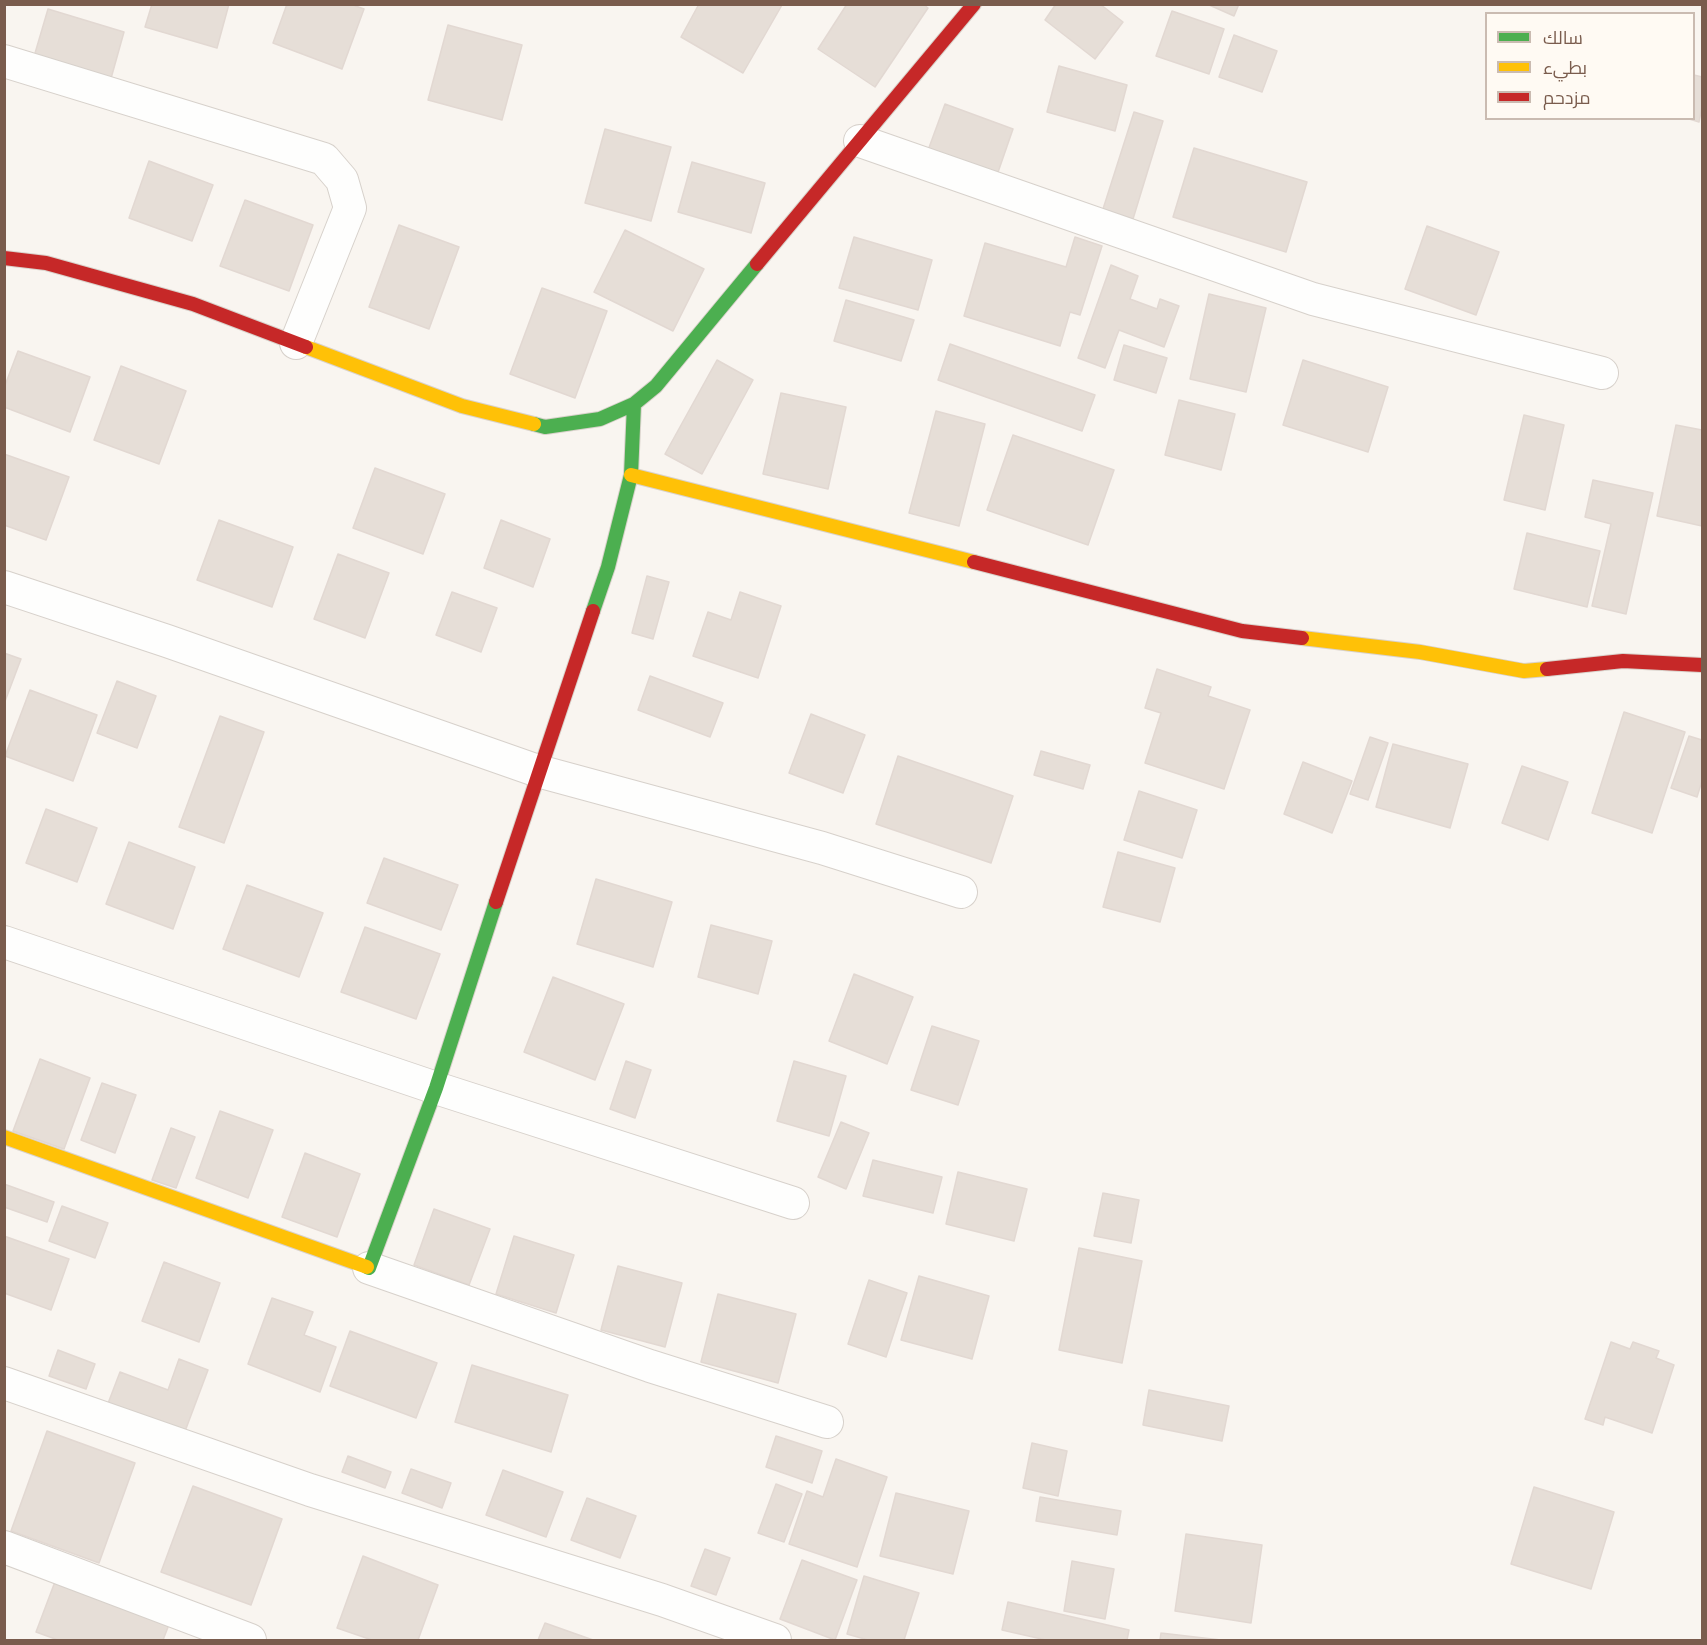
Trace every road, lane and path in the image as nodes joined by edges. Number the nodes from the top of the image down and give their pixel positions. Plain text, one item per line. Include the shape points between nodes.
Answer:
1 (974, 4) edge
2 (4, 61) edge
3 (860, 141) junction
4 (4, 258) edge
5 (296, 343) junction
6 (1602, 373) dead end
7 (634, 404) junction
8 (632, 475) junction
9 (4, 587) edge
10 (1702, 665) edge
11 (538, 771) junction
12 (961, 892) dead end
13 (4, 942) edge
14 (436, 1088) junction
15 (4, 1137) edge
16 (793, 1203) dead end
17 (369, 1268) junction
18 (4, 1383) edge
19 (827, 1422) dead end
20 (4, 1547) edge
21 (250, 1641) edge
22 (775, 1641) edge

1 - 3 street
2 - 5 street via 324,159 342,180 350,208
3 - 6 street via 1313,299
3 - 7 street via 656,386
4 - 5 street via 46,263 193,304
5 - 7 street via 462,406 545,427 600,418
7 - 8 street
8 - 10 street via 1242,631 1420,652 1524,671 1623,661
8 - 11 street via 608,567
9 - 11 street
11 - 12 street via 822,849
11 - 14 street
13 - 14 street
14 - 16 street
14 - 17 street
15 - 17 street
17 - 19 street via 650,1366
18 - 22 street via 310,1490 662,1600
20 - 21 street

